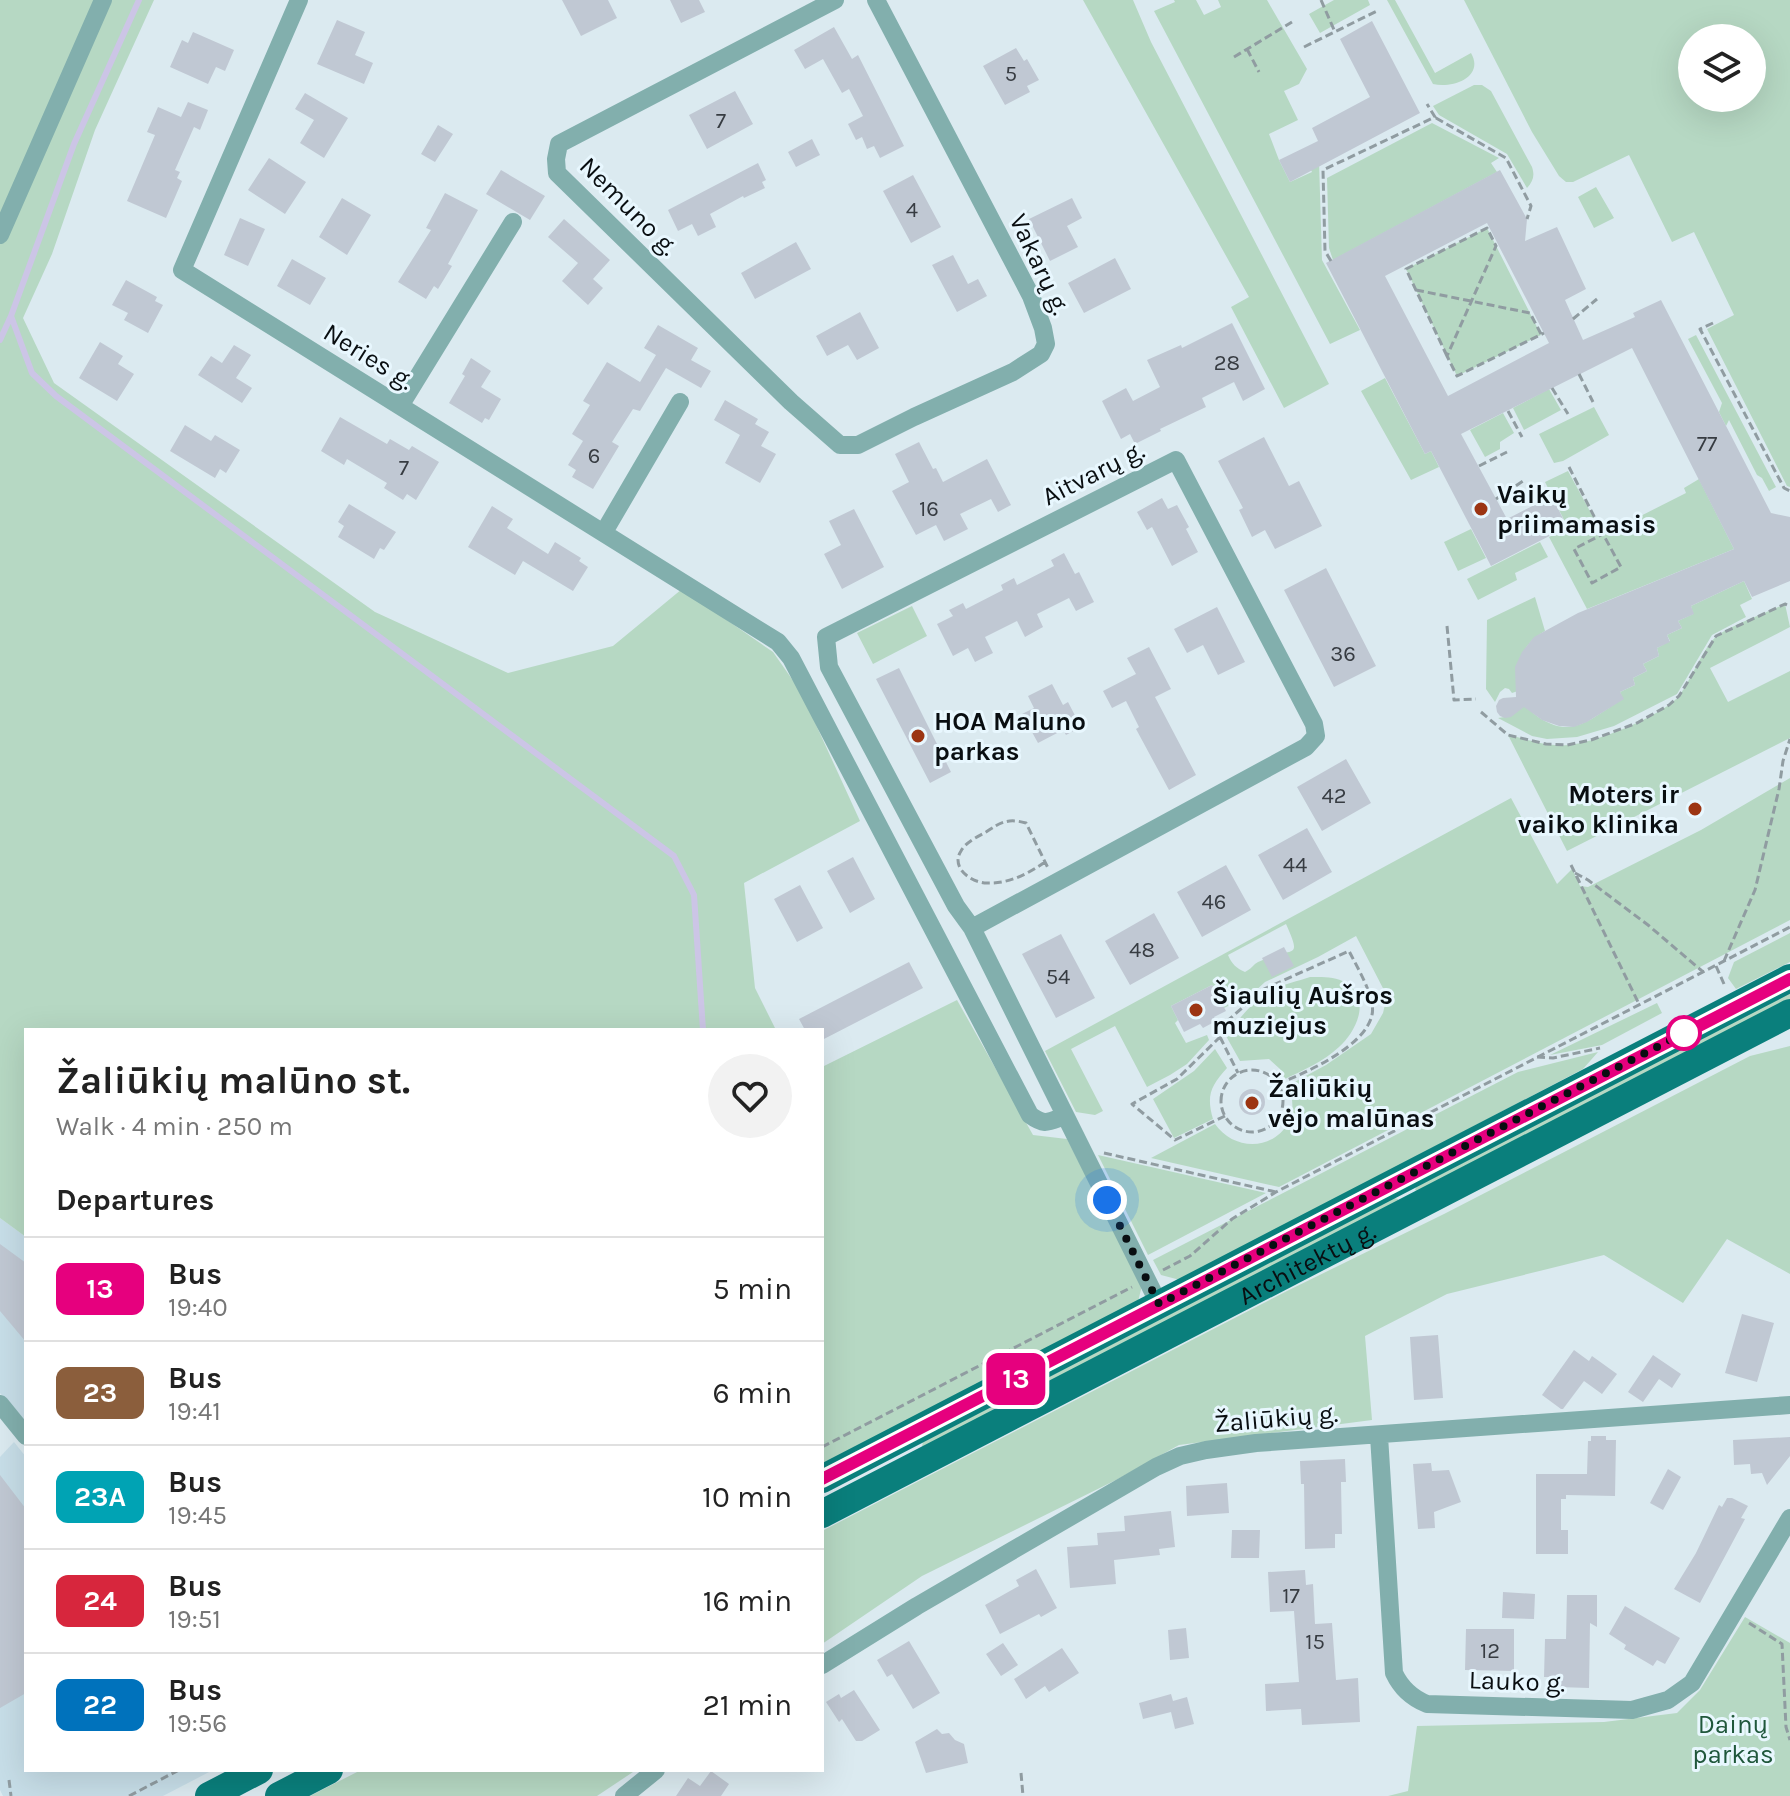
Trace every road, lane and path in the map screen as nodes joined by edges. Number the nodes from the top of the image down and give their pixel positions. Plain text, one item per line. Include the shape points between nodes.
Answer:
1 (103, 0) edge
2 (299, 0) edge
3 (835, 0) edge
4 (876, 0) edge
5 (1321, 0) edge
6 (1379, 10) dead end
7 (1292, 22) dead end
8 (1335, 32) junction
9 (1304, 47) dead end
10 (1247, 49) junction
11 (1234, 57) dead end
12 (1259, 72) dead end
13 (1427, 104) dead end
14 (1435, 117) junction
15 (1527, 219) dead end
16 (513, 222) dead end
17 (0, 235) edge
18 (1331, 261) dead end
19 (1416, 290) junction
20 (1597, 299) dead end
21 (1471, 301) junction
22 (1573, 319) dead end
23 (1713, 323) dead end
24 (1447, 356) junction
25 (1579, 374) dead end
26 (1552, 388) dead end
27 (680, 402) dead end
28 (1593, 402) dead end
29 (400, 406) junction
30 (1508, 411) dead end
31 (1568, 414) dead end
32 (1522, 437) dead end
33 (840, 445) joint
34 (1507, 452) dead end
35 (1479, 466) dead end
36 (1569, 467) dead end
37 (1523, 481) dead end
38 (1790, 491) edge
39 (1496, 499) dead end
40 (604, 532) junction
41 (1603, 534) junction
42 (1790, 606) edge
43 (1447, 626) dead end
44 (1476, 699) dead end
45 (1481, 712) dead end
46 (1790, 739) edge
47 (1045, 862) junction
48 (1571, 865) dead end
49 (1575, 873) junction
50 (1056, 882) junction
51 (1790, 927) edge
52 (972, 928) junction
53 (1724, 961) junction
54 (1716, 966) junction
55 (1704, 972) junction
56 (1790, 978) edge
57 (1726, 989) dead end
58 (1639, 1004) junction
59 (1790, 1013) edge
60 (1220, 1037) junction
61 (1603, 1048) dead end
62 (1537, 1057) junction
63 (1238, 1073) junction
64 (1278, 1084) junction
65 (1065, 1116) junction
66 (1225, 1116) junction
67 (1081, 1148) junction
68 (1400, 1180) junction
69 (1276, 1192) junction
70 (1415, 1207) junction
71 (1153, 1292) junction
72 (0, 1404) edge
73 (1790, 1405) edge
74 (24, 1434) edge
75 (908, 1435) junction
76 (1379, 1436) junction
77 (824, 1446) edge
78 (922, 1462) junction
79 (824, 1478) edge
80 (824, 1513) edge
81 (1790, 1518) edge
82 (1734, 1614) junction
83 (824, 1664) edge
84 (1790, 1740) edge
85 (175, 1772) edge
86 (255, 1772) edge
87 (654, 1772) edge
88 (1021, 1773) dead end
89 (310, 1774) edge
90 (9, 1780) dead end
91 (11, 1796) edge
92 (129, 1796) edge
93 (209, 1796) edge
94 (279, 1796) edge
95 (624, 1796) edge
96 (1023, 1796) edge

1 - 17 street
2 - 29 street, Neries g. via 182,270
3 - 33 street, Nemuno g. via 559,144 556,159 557,173
4 - 33 street, Vakarų g. via 1031,296 1046,344 1041,354 1013,372 858,445
5 - 8 path
6 - 8 path
7 - 10 path
8 - 9 path
10 - 11 path
10 - 12 path
13 - 14 path
14 - 15 path via 1506,158 1531,206
14 - 18 path via 1323,170 1325,251
16 - 29 street
19 - 21 path
19 - 21 path via 1406,269 1487,228 1496,246
19 - 24 path
20 - 22 path
21 - 24 path
21 - 24 path via 1530,313 1542,334 1457,376
23 - 38 path via 1700,329
25 - 28 path
26 - 31 path
27 - 40 street
29 - 40 street, Neries g.
30 - 32 path
34 - 35 path
36 - 41 path
37 - 39 path
40 - 65 street, Neries g. via 778,642 791,658 1030,1115 1048,1123
41 - 41 path via 1574,549 1592,583 1621,567
42 - 45 path via 1716,636 1669,705 1591,740 1546,744 1508,735
43 - 44 path via 1454,700
46 - 53 path via 1755,890
47 - 47 path via 1026,823 1014,819 972,840 959,856 965,877 985,883 1003,882
47 - 50 path
48 - 49 path
49 - 55 path
49 - 58 path
50 - 52 street, Aitvarų g.
50 - 52 street, Aitvarų g. via 1306,747 1316,736 1176,460 826,637 829,667
51 - 53 path
52 - 65 street, Aitvarų g.
53 - 54 path
54 - 55 path
54 - 57 path
55 - 58 path
56 - 68 main road, Architektų g.
58 - 62 path
59 - 70 main road, Architektų g.
60 - 63 path
60 - 64 path via 1226,1022 1264,989 1349,951 1368,989 1368,1023 1316,1068
60 - 66 path via 1177,1079 1132,1104 1175,1140
61 - 62 path
62 - 69 path
63 - 64 path via 1265,1073
63 - 66 path via 1222,1095
64 - 66 path via 1283,1102 1270,1125 1244,1130
65 - 67 street, Aitvarų g.
67 - 69 path
67 - 71 street, Aitvarų g.
68 - 70 main road
68 - 71 main road, Architektų g.
69 - 71 path via 1232,1219
70 - 78 main road, Architektų g.
71 - 75 main road, Architektų g.
71 - 77 path
72 - 74 street
73 - 76 street, Žaliūkių g.
75 - 78 main road
75 - 79 main road, Architektų g.
76 - 82 street, Lauko g. via 1394,1673 1417,1700 1632,1710 1651,1706 1692,1683
76 - 83 street, Žaliūkių g. via 1256,1443 1180,1456
78 - 80 main road, Architektų g.
81 - 82 street, Lauko g.
82 - 84 path via 1782,1644
85 - 92 path
86 - 93 main road
87 - 95 street
88 - 96 path
89 - 94 main road
90 - 91 path

